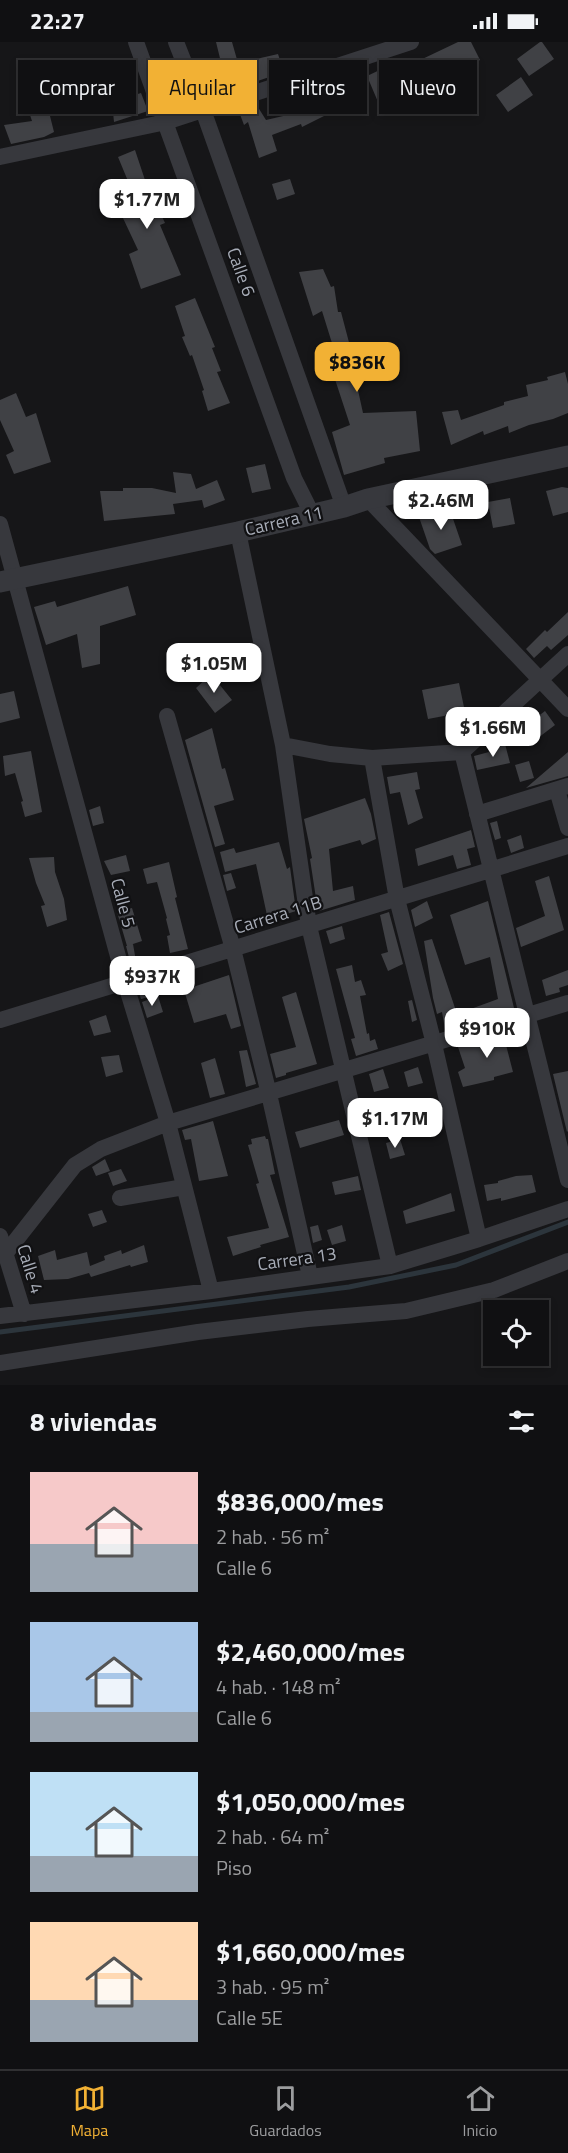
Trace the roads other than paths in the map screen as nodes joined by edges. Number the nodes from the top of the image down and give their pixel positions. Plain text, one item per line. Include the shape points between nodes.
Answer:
1 (136, 42) edge
2 (176, 42) edge
3 (411, 42) edge
4 (183, 60) edge
5 (257, 92) edge
6 (191, 114) edge
7 (204, 114) edge
8 (166, 122) junction
9 (0, 157) edge
10 (568, 456) edge
11 (368, 499) junction
12 (344, 507) junction
13 (312, 514) junction
14 (0, 524) edge
15 (238, 532) junction
16 (8, 581) edge
17 (568, 654) edge
18 (540, 680) junction
19 (568, 709) edge
20 (167, 716) dead end
21 (283, 746) junction
22 (462, 752) junction
23 (372, 758) junction
24 (563, 788) edge
25 (477, 814) junction
26 (568, 828) edge
27 (568, 846) edge
28 (491, 870) junction
29 (397, 899) junction
30 (309, 926) junction
31 (233, 949) junction
32 (124, 982) junction
33 (568, 1003) edge
34 (527, 1015) junction
35 (0, 1020) edge
36 (434, 1044) junction
37 (343, 1071) junction
38 (269, 1094) junction
39 (168, 1123) junction
40 (568, 1180) edge
41 (184, 1187) junction
42 (120, 1198) dead end
43 (568, 1209) edge
44 (0, 1236) edge
45 (479, 1239) junction
46 (5, 1254) junction
47 (568, 1261) edge
48 (390, 1266) junction
49 (310, 1276) junction
50 (211, 1291) junction
51 (24, 1314) junction
52 (0, 1316) edge
53 (0, 1363) edge

1 - 8 street, Calle 6
2 - 4 street, Calle 6
3 - 5 street
6 - 8 street
7 - 12 street, Calle 6
8 - 9 street
8 - 13 street, Calle 6 via 294,478
10 - 11 street, Carrera 11
11 - 12 street, Carrera 11
11 - 18 street
12 - 13 street, Carrera 11
13 - 15 street, Carrera 11
14 - 16 street, Calle 5
15 - 16 street, Carrera 11
15 - 21 street
16 - 32 street, Calle 5
17 - 18 street
18 - 19 street
18 - 22 street
20 - 31 street
21 - 23 street
21 - 30 street
22 - 23 street
22 - 25 street
23 - 29 street
24 - 25 street
24 - 26 street
25 - 28 street
27 - 28 street, Carrera 11B
28 - 29 street, Carrera 11B
28 - 34 street
29 - 30 street, Carrera 11B
29 - 36 street
30 - 31 street, Carrera 11B
30 - 37 street
31 - 32 street, Carrera 11B
31 - 38 street
32 - 35 street, Carrera 11B
32 - 39 street, Calle 5
33 - 34 street
34 - 36 street
34 - 40 street
36 - 37 street
36 - 45 street
37 - 38 street
37 - 48 street
38 - 39 street
38 - 49 street
39 - 41 street, Calle 5
39 - 46 street via 101,1149 75,1165
41 - 42 street
41 - 50 street, Calle 5
43 - 45 street, Carrera 13
44 - 46 street, Calle 4
45 - 48 street, Carrera 13
46 - 51 street, Calle 4
47 - 53 street via 494,1290 406,1311 198,1332
48 - 49 street, Carrera 13
49 - 50 street, Carrera 13
50 - 51 street, Carrera 13
51 - 52 street, Carrera 13

